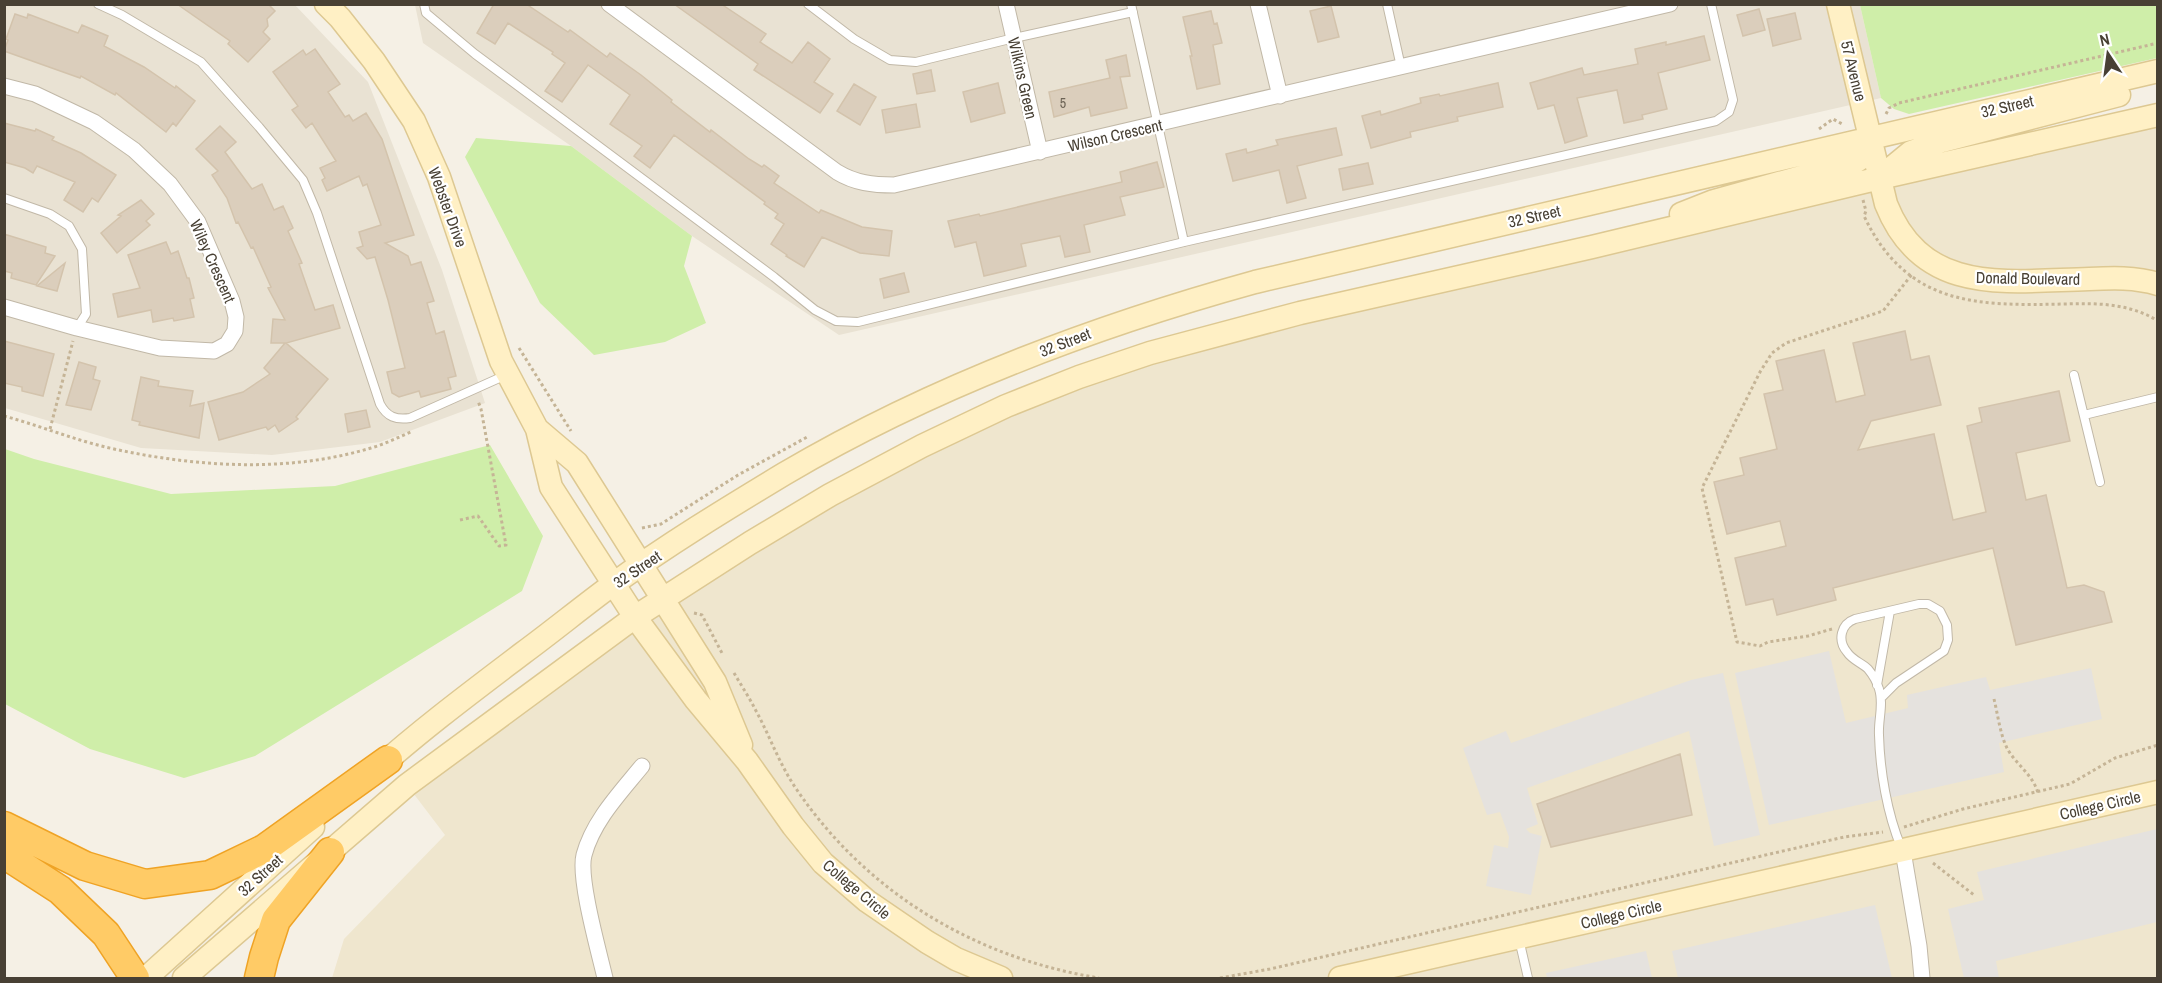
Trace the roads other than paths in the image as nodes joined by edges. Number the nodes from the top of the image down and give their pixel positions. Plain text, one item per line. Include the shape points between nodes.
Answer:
1 (98, 4) edge
2 (326, 4) edge
3 (424, 4) edge
4 (609, 4) edge
5 (808, 4) edge
6 (1006, 4) edge
7 (1258, 4) edge
8 (1387, 4) edge
9 (1670, 4) edge
10 (1711, 4) edge
11 (1838, 4) edge
12 (1132, 8) edge
13 (1014, 38) junction
14 (1401, 67) junction
15 (2157, 71) edge
16 (4, 86) edge
17 (2157, 86) edge
18 (1280, 96) junction
19 (2157, 115) edge
20 (1157, 125) junction
21 (1870, 138) junction
22 (1040, 152) junction
23 (1880, 178) junction
24 (4, 198) edge
25 (1184, 242) junction
26 (1592, 248) junction
27 (2157, 284) edge
28 (4, 307) edge
29 (77, 328) junction
30 (507, 374) junction
31 (2074, 375) dead end
32 (2157, 398) edge
33 (2084, 414) junction
34 (537, 429) junction
35 (2100, 482) dead end
36 (640, 566) junction
37 (613, 585) junction
38 (661, 599) junction
39 (1890, 611) junction
40 (635, 617) junction
41 (1878, 685) junction
42 (1881, 698) junction
43 (388, 760) junction
44 (747, 761) junction
45 (642, 766) dead end
46 (2157, 792) edge
47 (4, 826) edge
48 (1903, 851) junction
49 (330, 852) junction
50 (4, 854) edge
51 (1519, 938) junction
52 (135, 978) edge
53 (146, 978) edge
54 (184, 978) edge
55 (259, 978) edge
56 (604, 978) edge
57 (1001, 978) edge
58 (1340, 978) edge
59 (1528, 978) edge
60 (1922, 978) edge

1 - 30 lane via 201,62 303,180 380,404 390,417 410,418
2 - 30 main road, Webster Drive via 374,61 414,121 439,177
3 - 25 lane via 426,13 475,54 815,310 836,321 858,322
4 - 22 street, Wilson Crescent via 850,180 907,184
5 - 13 lane via 890,60 916,62
6 - 13 street, Wilkins Green
7 - 18 street
8 - 14 lane
9 - 14 street, Wilson Crescent
10 - 25 lane via 1733,100 1729,112 1716,122
11 - 21 main road, 57 Avenue
12 - 13 lane
12 - 20 lane
13 - 22 street, Wilkins Green
14 - 18 street, Wilson Crescent
15 - 21 main road, 32 Street
16 - 29 street, Wiley Crescent via 35,94 94,122 134,150 170,184 198,222 236,316 235,331 227,344 214,351 160,348
17 - 23 main road via 1942,141 1911,152
18 - 20 street, Wilson Crescent
19 - 23 main road, 32 Street
20 - 22 street, Wilson Crescent
20 - 25 lane
21 - 23 main road, 57 Avenue
21 - 26 main road via 1864,156 1855,162 1714,201
21 - 36 main road, 32 Street via 1255,282 1102,328 962,385 844,441
23 - 26 main road, 32 Street
23 - 27 main road, Donald Boulevard via 1896,226 1911,246 1941,268 1979,280 2120,278
24 - 29 lane via 50,214 69,226 82,249 86,314
26 - 38 main road, 32 Street via 1289,316 1150,353 1079,377 922,446 830,495
28 - 29 street, Wiley Crescent
30 - 34 main road, Webster Drive
31 - 33 lane
32 - 33 lane
33 - 35 lane
34 - 36 main road, Webster Drive via 577,463
34 - 37 main road, Webster Drive via 551,487
36 - 37 main road, 32 Street
36 - 38 main road, Webster Drive
37 - 40 main road, Webster Drive
37 - 43 main road, 32 Street
38 - 40 main road, 32 Street
38 - 44 main road, College Circle via 715,682
39 - 41 lane
39 - 41 lane via 1855,619 1844,626 1842,638 1846,652 1867,668
39 - 42 lane via 1919,604 1935,607 1945,618 1948,640 1940,654 1896,683
40 - 44 main road, College Circle
40 - 49 main road, 32 Street via 407,785
41 - 42 lane
42 - 48 lane via 1882,765 1894,829
43 - 47 highway via 264,849 210,875 145,884 85,866
43 - 53 main road, 32 Street
44 - 57 main road, College Circle via 824,863 867,901 956,960
45 - 56 street via 595,828 583,857 584,881
46 - 48 main road, College Circle
48 - 51 main road, College Circle
48 - 60 street
49 - 54 main road, 32 Street
49 - 55 highway via 276,920
50 - 52 highway via 76,904 106,934
51 - 58 main road, College Circle
51 - 59 lane

